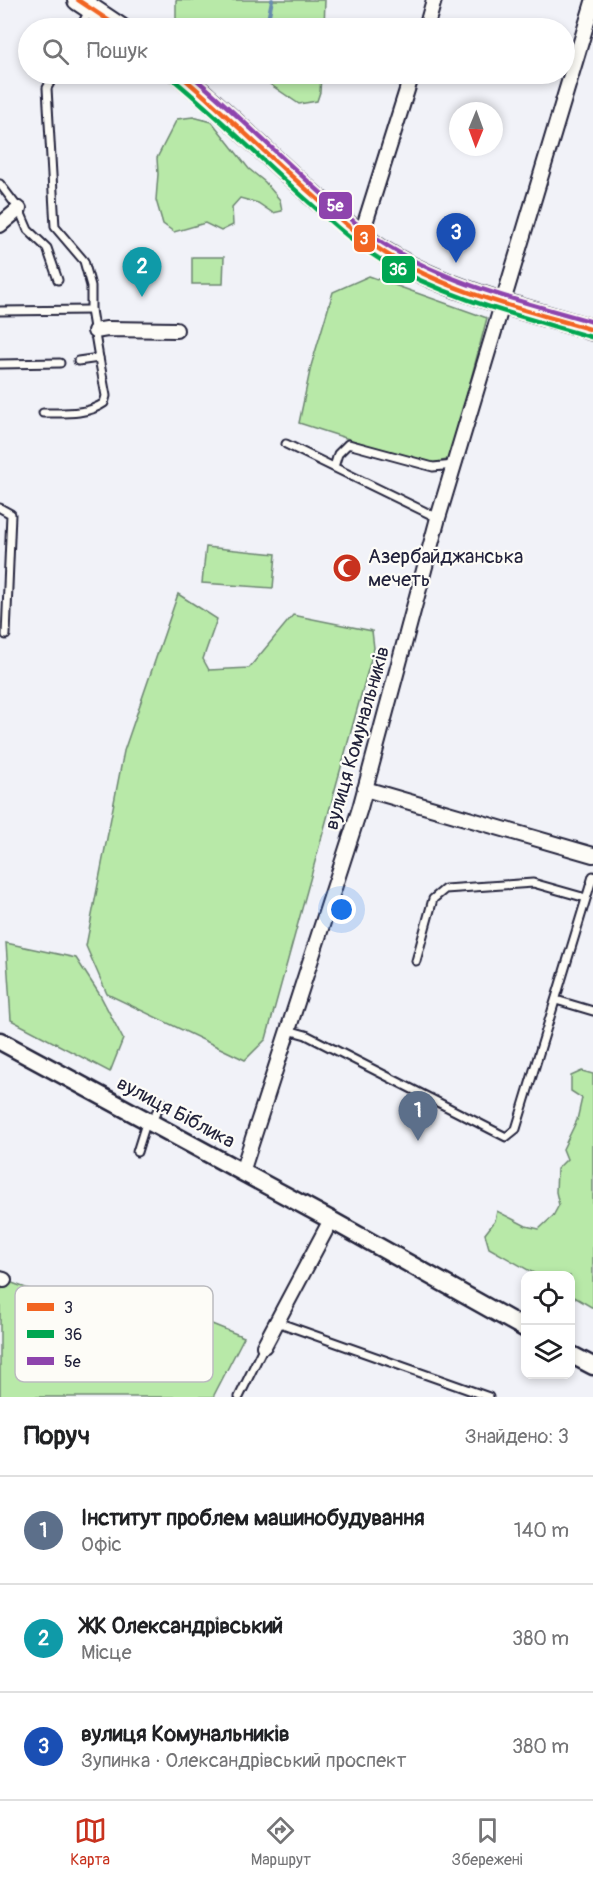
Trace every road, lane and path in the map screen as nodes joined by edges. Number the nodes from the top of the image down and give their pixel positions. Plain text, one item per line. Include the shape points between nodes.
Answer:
1 (434, 0) edge
2 (593, 2) edge
3 (84, 4) edge
4 (105, 18) edge
5 (429, 18) edge
6 (575, 62) edge
7 (49, 84) edge
8 (191, 84) edge
9 (408, 84) edge
10 (568, 84) edge
11 (0, 184) edge
12 (19, 208) junction
13 (0, 225) edge
14 (361, 236) junction
15 (58, 280) dead end
16 (503, 303) junction
17 (91, 310) junction
18 (0, 311) edge
19 (176, 330) dead end
20 (593, 330) edge
21 (95, 331) junction
22 (99, 358) junction
23 (78, 361) dead end
24 (0, 363) edge
25 (60, 363) dead end
26 (43, 413) dead end
27 (286, 444) dead end
28 (454, 465) junction
29 (334, 467) junction
30 (0, 508) edge
31 (438, 518) junction
32 (6, 635) dead end
33 (365, 789) junction
34 (593, 855) edge
35 (593, 876) edge
36 (586, 898) junction
37 (416, 961) dead end
38 (556, 1000) junction
39 (593, 1011) edge
40 (288, 1030) junction
41 (0, 1041) edge
42 (162, 1102) dead end
43 (149, 1121) junction
44 (137, 1152) dead end
45 (242, 1172) junction
46 (331, 1220) junction
47 (277, 1322) junction
48 (521, 1327) edge
49 (264, 1346) joint
50 (575, 1357) edge
51 (593, 1366) edge
52 (239, 1397) edge
53 (489, 1397) edge

1 - 5 street
2 - 6 street, вулиця Комунальників
3 - 4 main road
7 - 17 lane via 55,227 84,261
8 - 14 main road
9 - 14 street
10 - 16 street, вулиця Комунальників
11 - 12 lane
12 - 13 street
12 - 15 lane via 28,230 47,248
14 - 16 main road via 418,271
16 - 20 main road
16 - 28 street, вулиця Комунальників
17 - 18 lane
17 - 21 lane
19 - 21 street
21 - 22 lane
22 - 23 lane
22 - 26 lane via 104,403 72,414
24 - 25 lane
27 - 29 lane
28 - 29 lane via 433,467 348,444 338,454
28 - 31 street, вулиця Комунальників
29 - 31 lane
30 - 32 lane via 11,514
31 - 33 street, вулиця Комунальників
33 - 34 street
33 - 40 street, вулиця Комунальників
35 - 36 lane
36 - 37 lane via 533,884 445,889 434,899
36 - 38 lane
38 - 39 lane
38 - 40 lane via 516,1130 506,1137 306,1035
40 - 45 street, вулиця Комунальників
41 - 43 street, вулиця Біблика
42 - 43 lane
43 - 44 lane
43 - 45 street, вулиця Біблика
45 - 46 street, вулиця Біблика
46 - 47 street
46 - 48 street, вулиця Біблика
47 - 49 street
47 - 53 lane
49 - 52 lane
50 - 51 street

